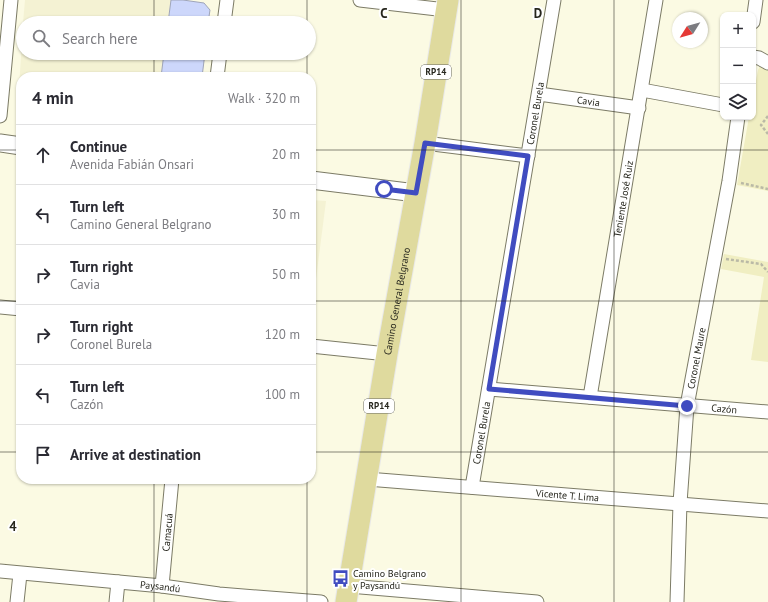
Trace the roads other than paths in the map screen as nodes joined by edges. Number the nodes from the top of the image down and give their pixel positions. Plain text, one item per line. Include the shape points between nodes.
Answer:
1 (11, 0) edge
2 (227, 0) edge
3 (360, 0) edge
4 (554, 0) edge
5 (656, 0) edge
6 (756, 0) edge
7 (447, 5) edge
8 (754, 12) edge
9 (225, 16) edge
10 (756, 58) edge
11 (219, 60) edge
12 (768, 64) edge
13 (218, 72) edge
14 (642, 90) junction
15 (539, 94) junction
16 (720, 104) edge
17 (639, 108) junction
18 (0, 116) edge
19 (738, 120) edge
20 (0, 143) edge
21 (425, 143) junction
22 (16, 145) edge
23 (528, 156) junction
24 (316, 181) edge
25 (416, 193) junction
26 (0, 307) edge
27 (16, 309) edge
28 (316, 347) edge
29 (387, 354) junction
30 (489, 389) junction
31 (590, 397) junction
32 (687, 406) junction
33 (768, 412) edge
34 (367, 479) junction
35 (172, 484) edge
36 (472, 487) junction
37 (680, 504) junction
38 (768, 510) edge
39 (0, 571) edge
40 (20, 574) junction
41 (118, 582) junction
42 (162, 586) junction
43 (348, 594) edge
44 (219, 598) edge
45 (491, 600) edge
46 (17, 602) edge
47 (116, 602) edge
48 (321, 602) edge
49 (536, 602) edge
50 (677, 602) edge

1 - 18 street
2 - 9 street
3 - 7 street
4 - 15 street, Coronel Burela
5 - 14 street, Teniente José Ruiz
6 - 8 street
7 - 21 main road, Camino General Belgrano / RP14
10 - 12 street
11 - 13 street
14 - 16 street
14 - 17 street, Teniente José Ruiz
15 - 17 street, Cavia
15 - 23 street, Coronel Burela
17 - 31 street, Teniente José Ruiz
19 - 32 street, Coronel Maure via 729,181
20 - 22 street
21 - 23 street
21 - 25 main road, Camino General Belgrano / RP14
23 - 30 street, Coronel Burela
24 - 25 street
25 - 29 main road, Camino General Belgrano / RP14
26 - 27 street
28 - 29 street
29 - 34 main road, Camino General Belgrano / RP14
30 - 31 street, Cazón
30 - 36 street, Coronel Burela
31 - 32 street, Cazón
32 - 33 street, Cazón
32 - 37 street, Coronel Maure
34 - 36 street, Vicente T. Lima
34 - 43 main road, Camino General Belgrano / RP14
35 - 42 street, Camacuá
36 - 37 street, Vicente T. Lima
37 - 38 street, Vicente T. Lima
37 - 50 street, Coronel Maure
39 - 40 street, Paysandú
40 - 41 street, Paysandú
40 - 46 street
41 - 42 street, Paysandú
41 - 47 street
42 - 44 street, Paysandú
43 - 45 street
44 - 48 street, Paysandú
45 - 49 street

